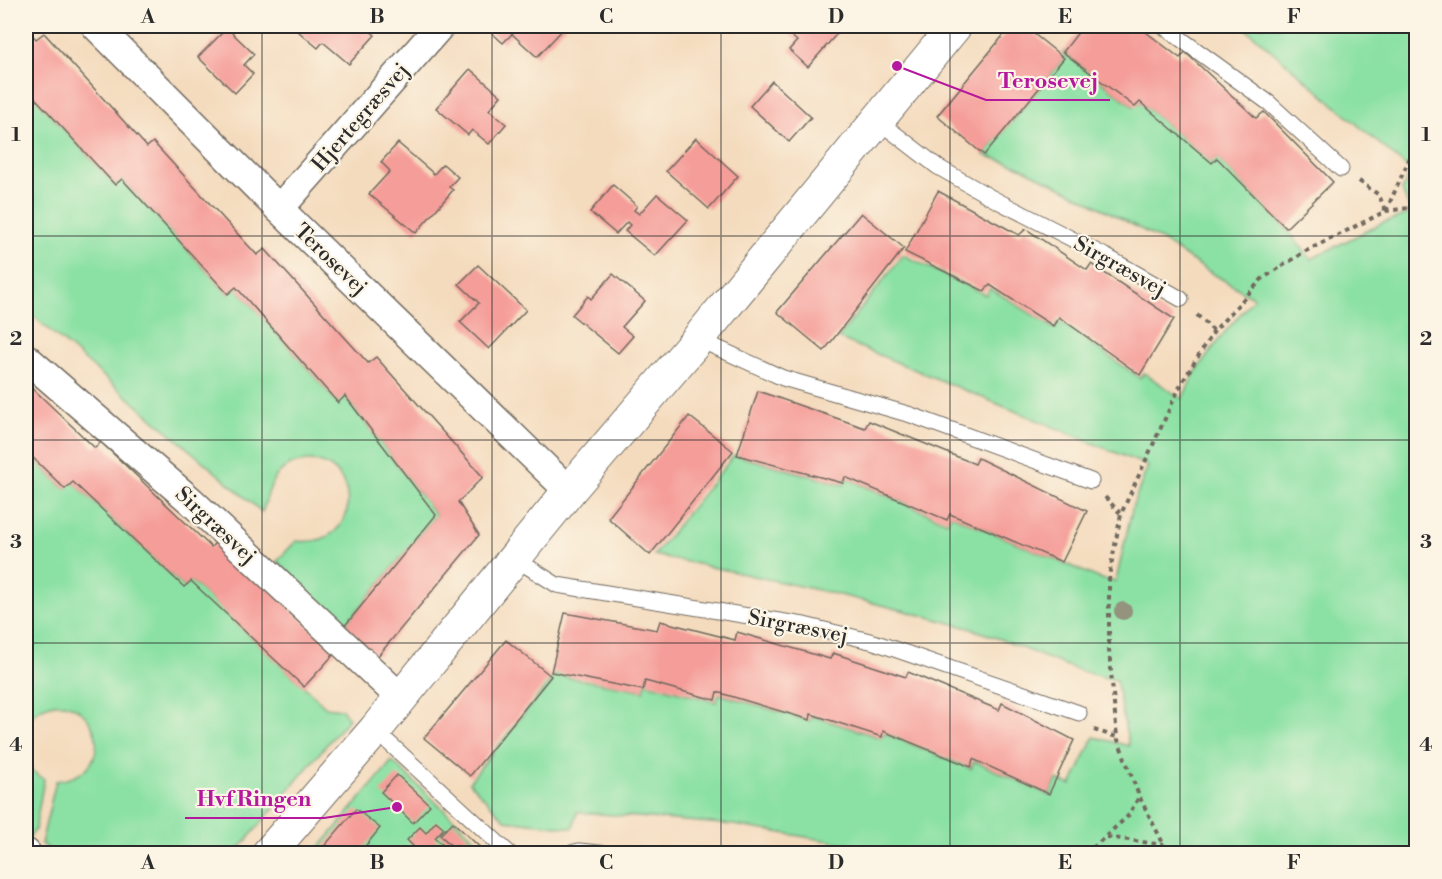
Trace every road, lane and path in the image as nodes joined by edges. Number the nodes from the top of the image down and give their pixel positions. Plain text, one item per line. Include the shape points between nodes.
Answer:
1 (96, 26) edge
2 (440, 26) edge
3 (955, 26) edge
4 (1163, 26) edge
5 (877, 120) junction
6 (1416, 144) edge
7 (1341, 169) joint
8 (1416, 207) edge
9 (279, 209) junction
10 (1386, 211) junction
11 (1181, 299) dead end
12 (698, 339) junction
13 (26, 358) edge
14 (1091, 481) dead end
15 (569, 491) junction
16 (514, 558) junction
17 (401, 698) junction
18 (1079, 712) dead end
19 (375, 730) junction
20 (1139, 796) junction
21 (1106, 837) junction
22 (1164, 845) junction
23 (268, 854) edge
24 (510, 854) edge
25 (567, 854) edge
26 (609, 854) edge
27 (1086, 854) edge
28 (1175, 854) edge

1 - 9 street, Terosevej
2 - 9 street, Hjertegræsvej
3 - 5 street
4 - 7 lane via 1269,103
5 - 11 lane, Sirgræsvej via 938,168
5 - 12 street
6 - 10 path
7 - 10 path via 1379,195
8 - 10 path
9 - 15 street, Terosevej
10 - 20 path via 1304,252 1262,279 1214,331 1180,384 1121,514 1109,576 1111,688 1116,737
12 - 14 lane via 783,378 911,415
12 - 15 street
13 - 17 street, Sirgræsvej via 190,501
15 - 16 street
16 - 17 street
16 - 18 lane, Sirgræsvej via 557,585 804,625 862,639
17 - 19 street
19 - 23 street
19 - 24 lane
20 - 21 path via 1128,816
20 - 22 path
21 - 22 path
21 - 27 path
22 - 28 path
25 - 26 lane

